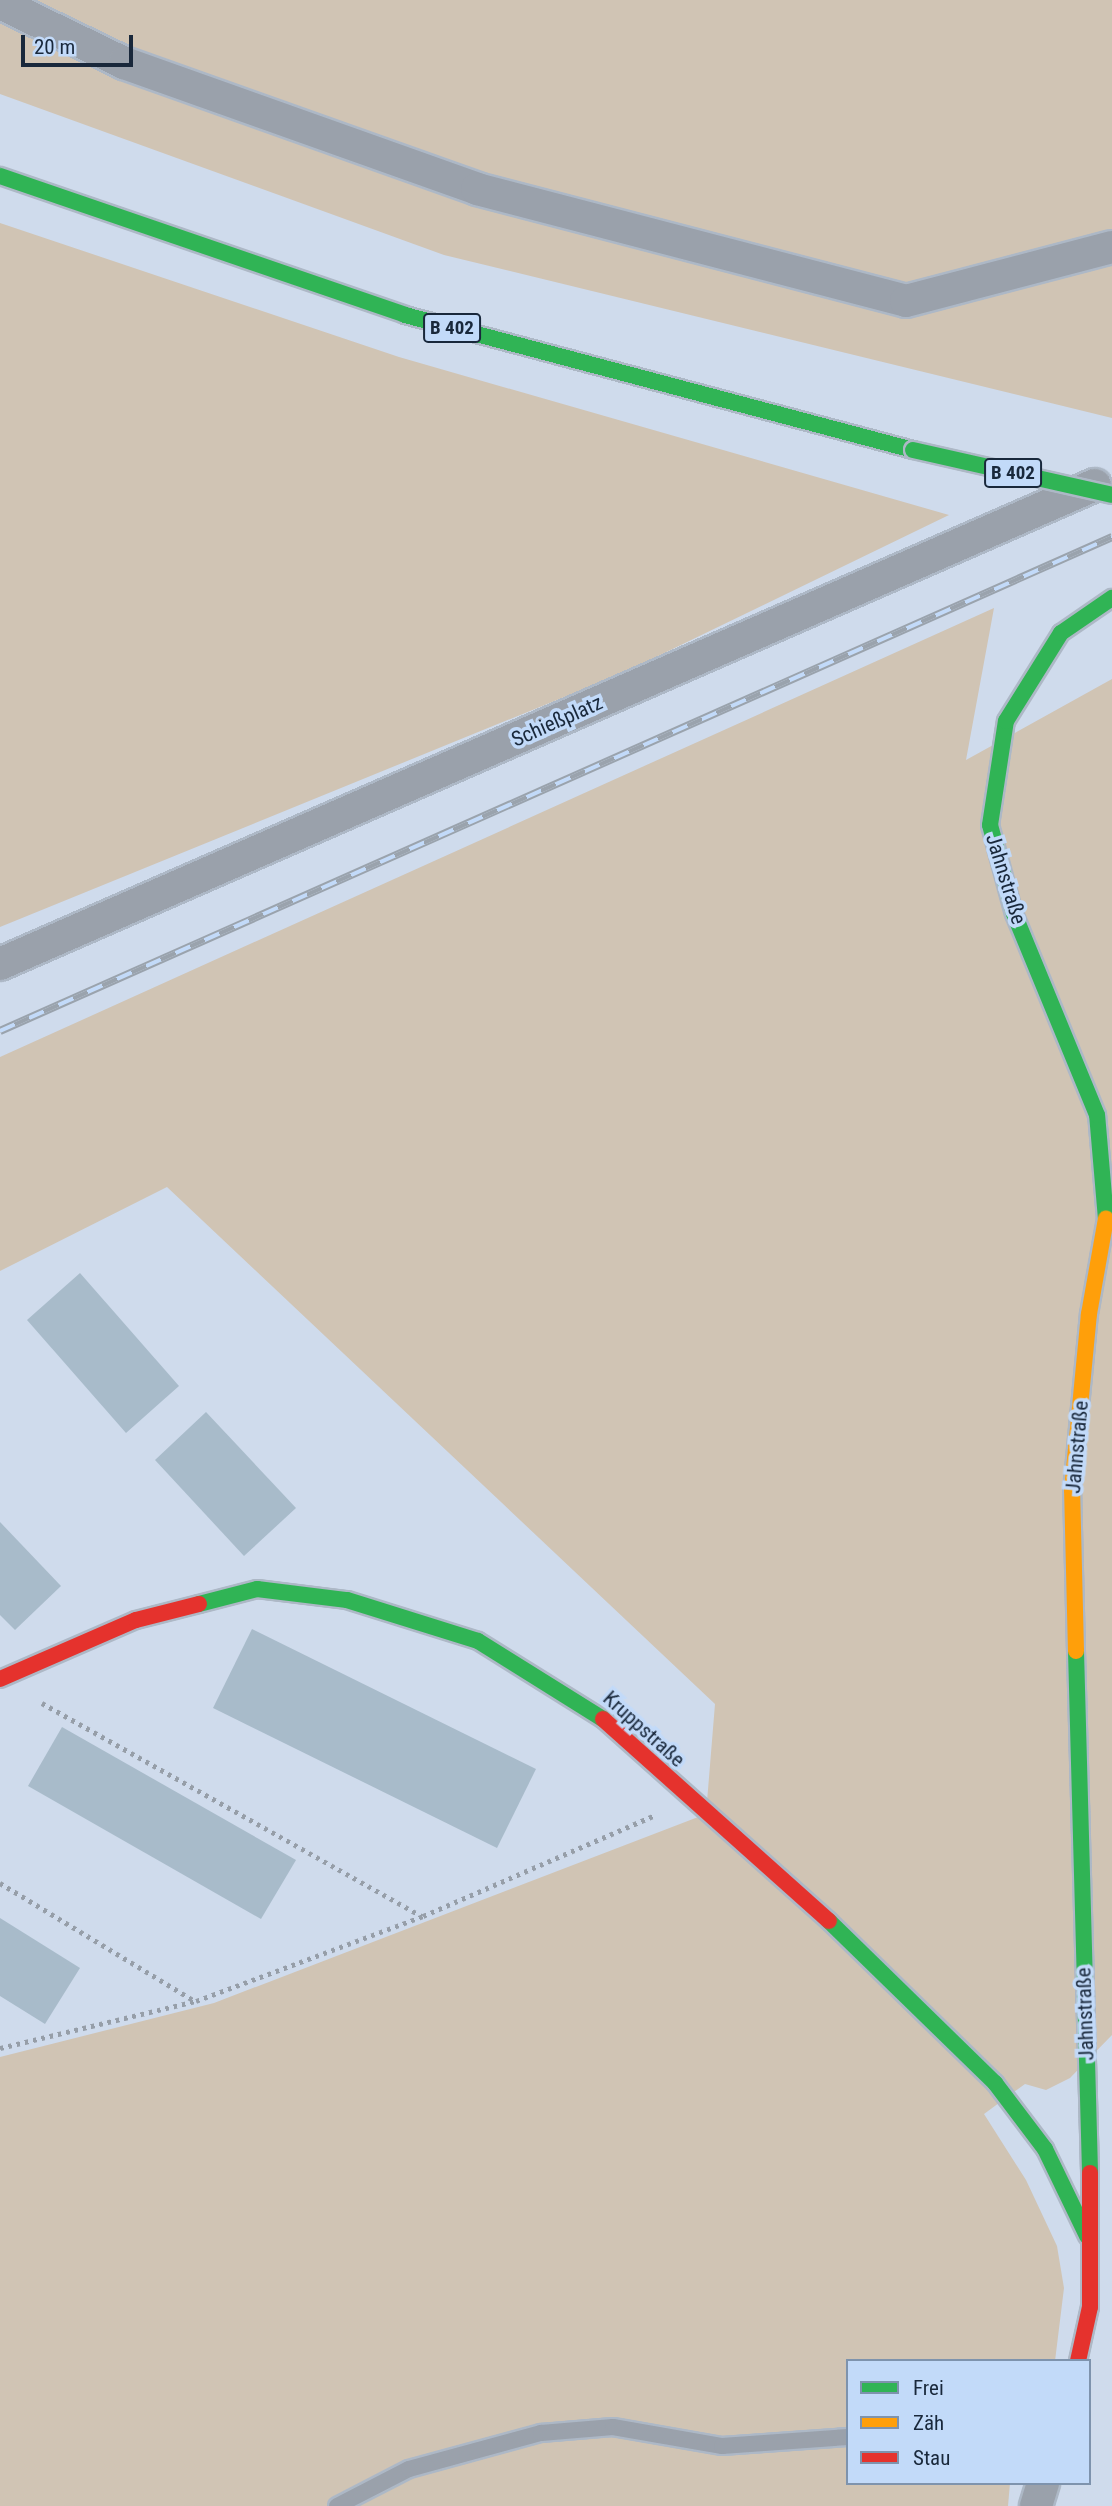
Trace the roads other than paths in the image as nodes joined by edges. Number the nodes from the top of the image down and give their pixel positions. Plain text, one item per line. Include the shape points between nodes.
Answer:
1 (0, 3) edge
2 (0, 176) edge
3 (1112, 247) edge
4 (1112, 477) edge
5 (1112, 495) edge
6 (1112, 598) edge
7 (0, 964) edge
8 (0, 1679) edge
9 (1098, 2229) edge
10 (1078, 2359) edge
11 (846, 2437) edge
12 (1042, 2485) edge
13 (338, 2506) edge
14 (1036, 2506) edge

1 - 3 street via 124,63 477,189 906,301
2 - 5 street, B 402, bridge via 405,315 913,450
4 - 7 street, Schießplatz
6 - 9 street, Jahnstraße via 1061,633 1006,721 990,825 1014,914 1097,1115 1107,1214 1089,1314 1072,1490
8 - 9 street, Kruppstraße via 135,1620 257,1589 347,1600 478,1641 582,1701 852,1941 995,2083
9 - 10 street, Jahnstraße via 1090,2307
11 - 13 lane via 722,2445 613,2427 541,2433 409,2469
12 - 14 street

